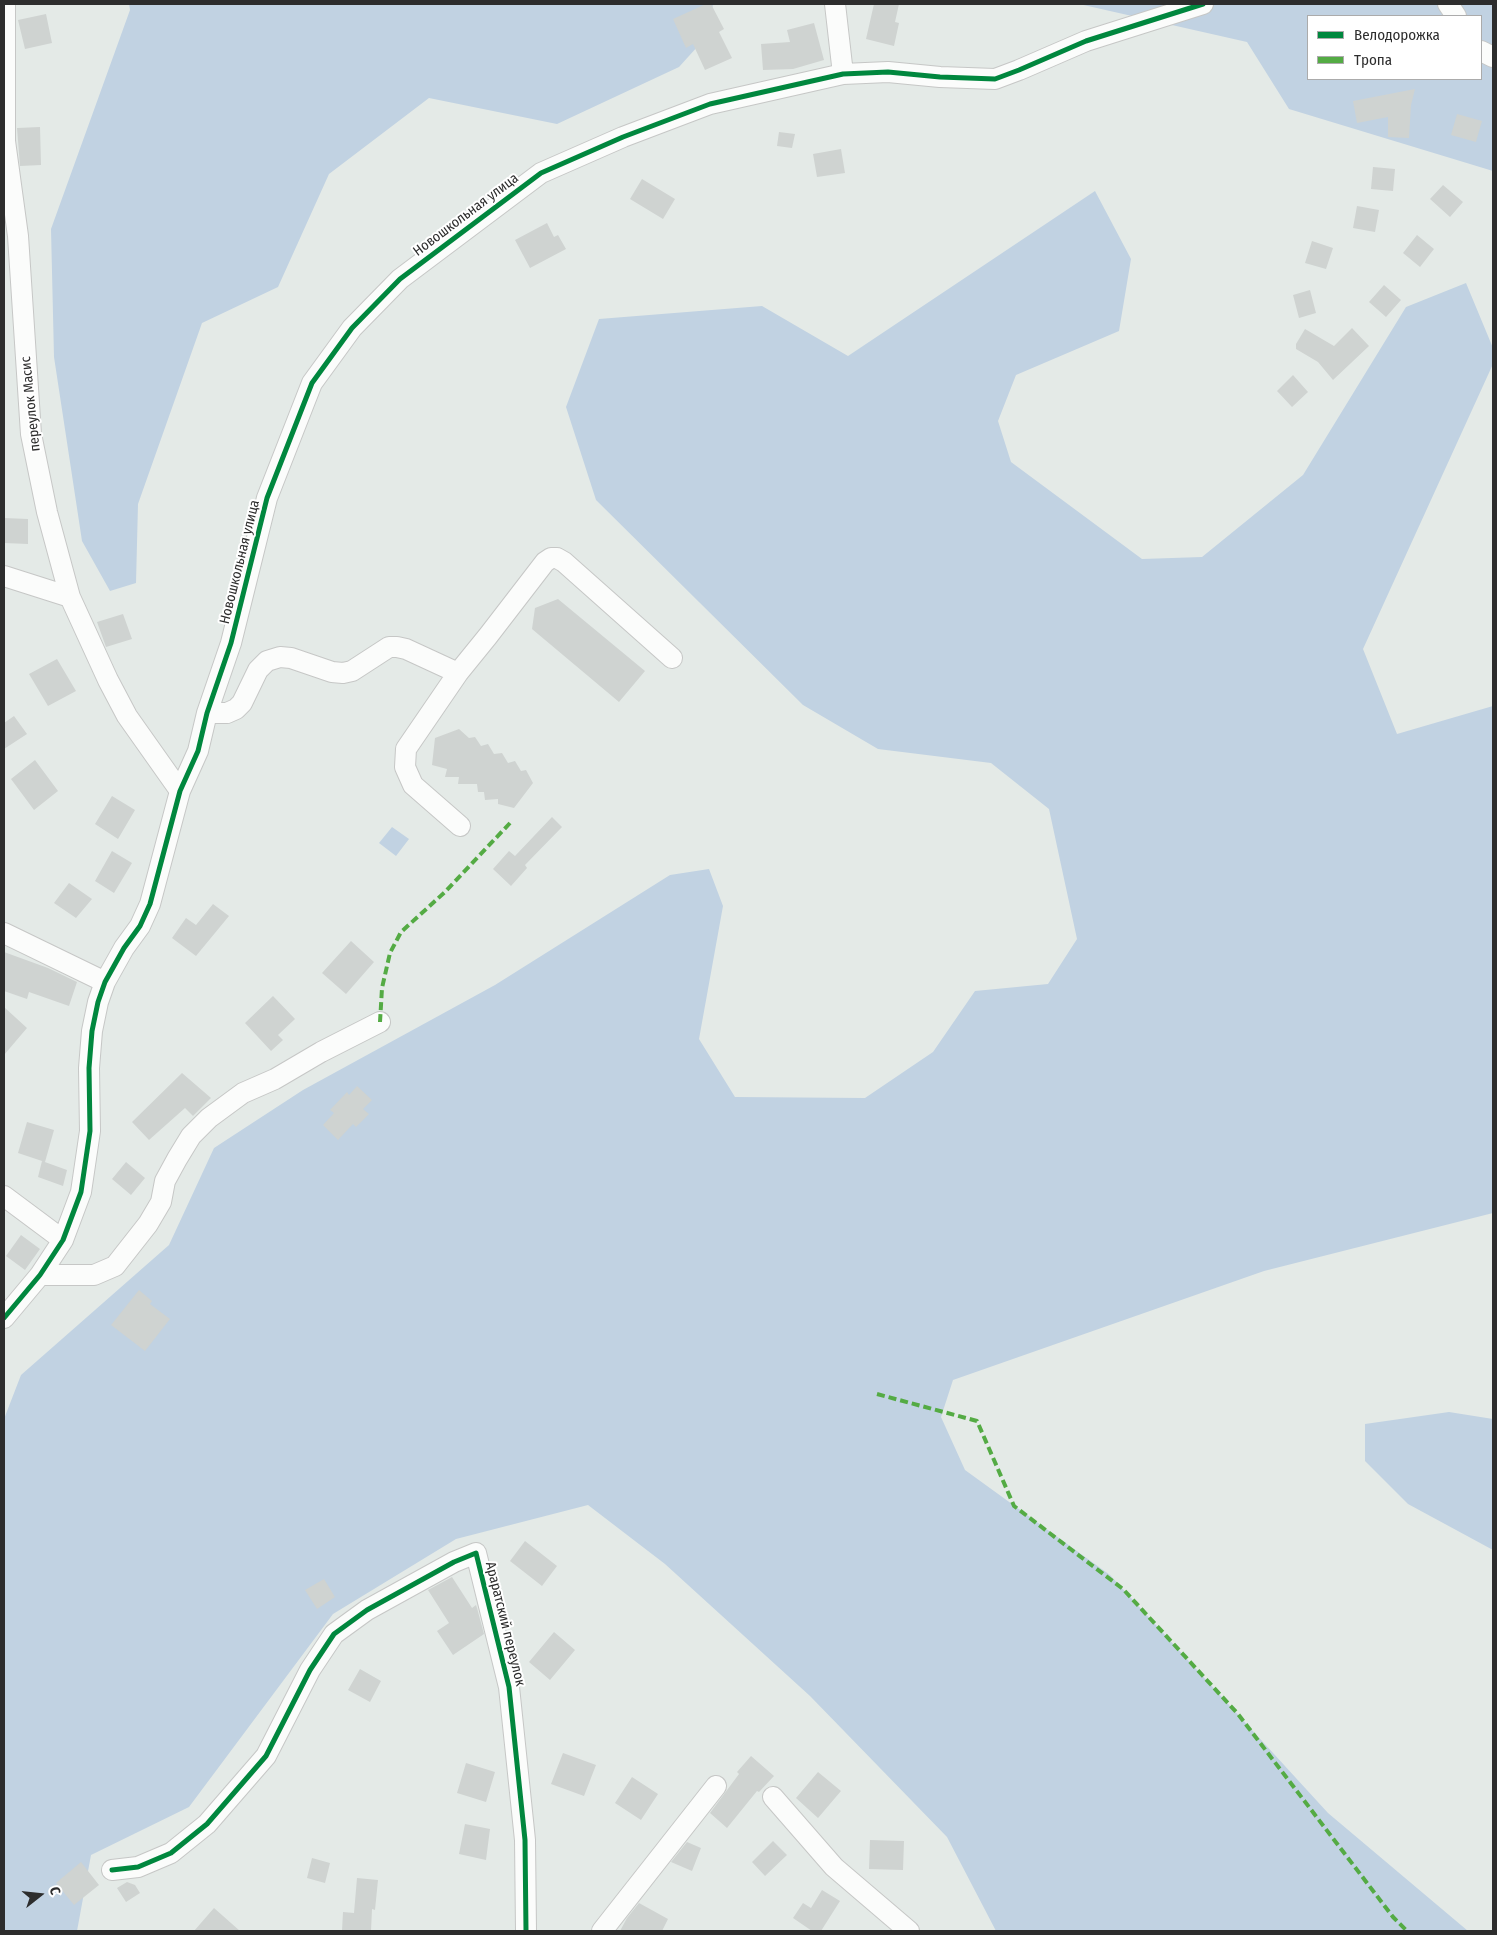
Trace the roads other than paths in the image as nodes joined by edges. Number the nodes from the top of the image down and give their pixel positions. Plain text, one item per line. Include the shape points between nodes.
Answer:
1 (5, 4) edge
2 (835, 4) edge
3 (1202, 4) edge
4 (1448, 4) edge
5 (1455, 15) edge
6 (1482, 51) edge
7 (1493, 57) edge
8 (843, 74) junction
9 (11, 237) edge
10 (4, 576) edge
11 (70, 598) junction
12 (672, 658) dead end
13 (458, 673) junction
14 (207, 713) junction
15 (180, 791) junction
16 (460, 826) dead end
17 (4, 933) edge
18 (105, 982) junction
19 (380, 1022) dead end
20 (4, 1196) edge
21 (63, 1240) junction
22 (40, 1275) junction
23 (4, 1318) edge
24 (716, 1786) dead end
25 (773, 1798) dead end
26 (112, 1870) dead end
27 (526, 1931) edge
28 (602, 1931) edge
29 (909, 1931) edge

1 - 9 street, переулок Масис via 5,142
2 - 8 street
3 - 8 street, Новошкольная улица via 1086,41 995,79 888,72
4 - 5 street
6 - 7 street
8 - 14 street, Новошкольная улица via 710,104 541,173 400,279 352,328 312,383 267,498 231,643
9 - 11 street, переулок Масис via 31,434
10 - 11 street
11 - 15 street, переулок Масис via 127,716
12 - 13 street via 564,562 552,558 545,562
13 - 14 street via 397,647 389,648 352,671 343,673 280,657 267,661 258,670 236,709 227,713
13 - 16 street via 406,749 405,767 413,785
14 - 15 street, Новошкольная улица via 198,751
15 - 18 street, Новошкольная улица via 150,904
17 - 18 street
18 - 21 street, Новошкольная улица via 92,1031 90,1131 81,1192
19 - 22 street via 275,1080 243,1093 209,1118 191,1136 165,1181 161,1202 115,1266 94,1275
20 - 21 street
21 - 22 street, Новошкольная улица
22 - 23 street, Новошкольная улица
24 - 28 street
25 - 29 street via 834,1867
26 - 27 street, Араратский переулок via 138,1867 171,1854 207,1824 266,1756 310,1670 334,1634 367,1610 476,1553 510,1687 525,1840

